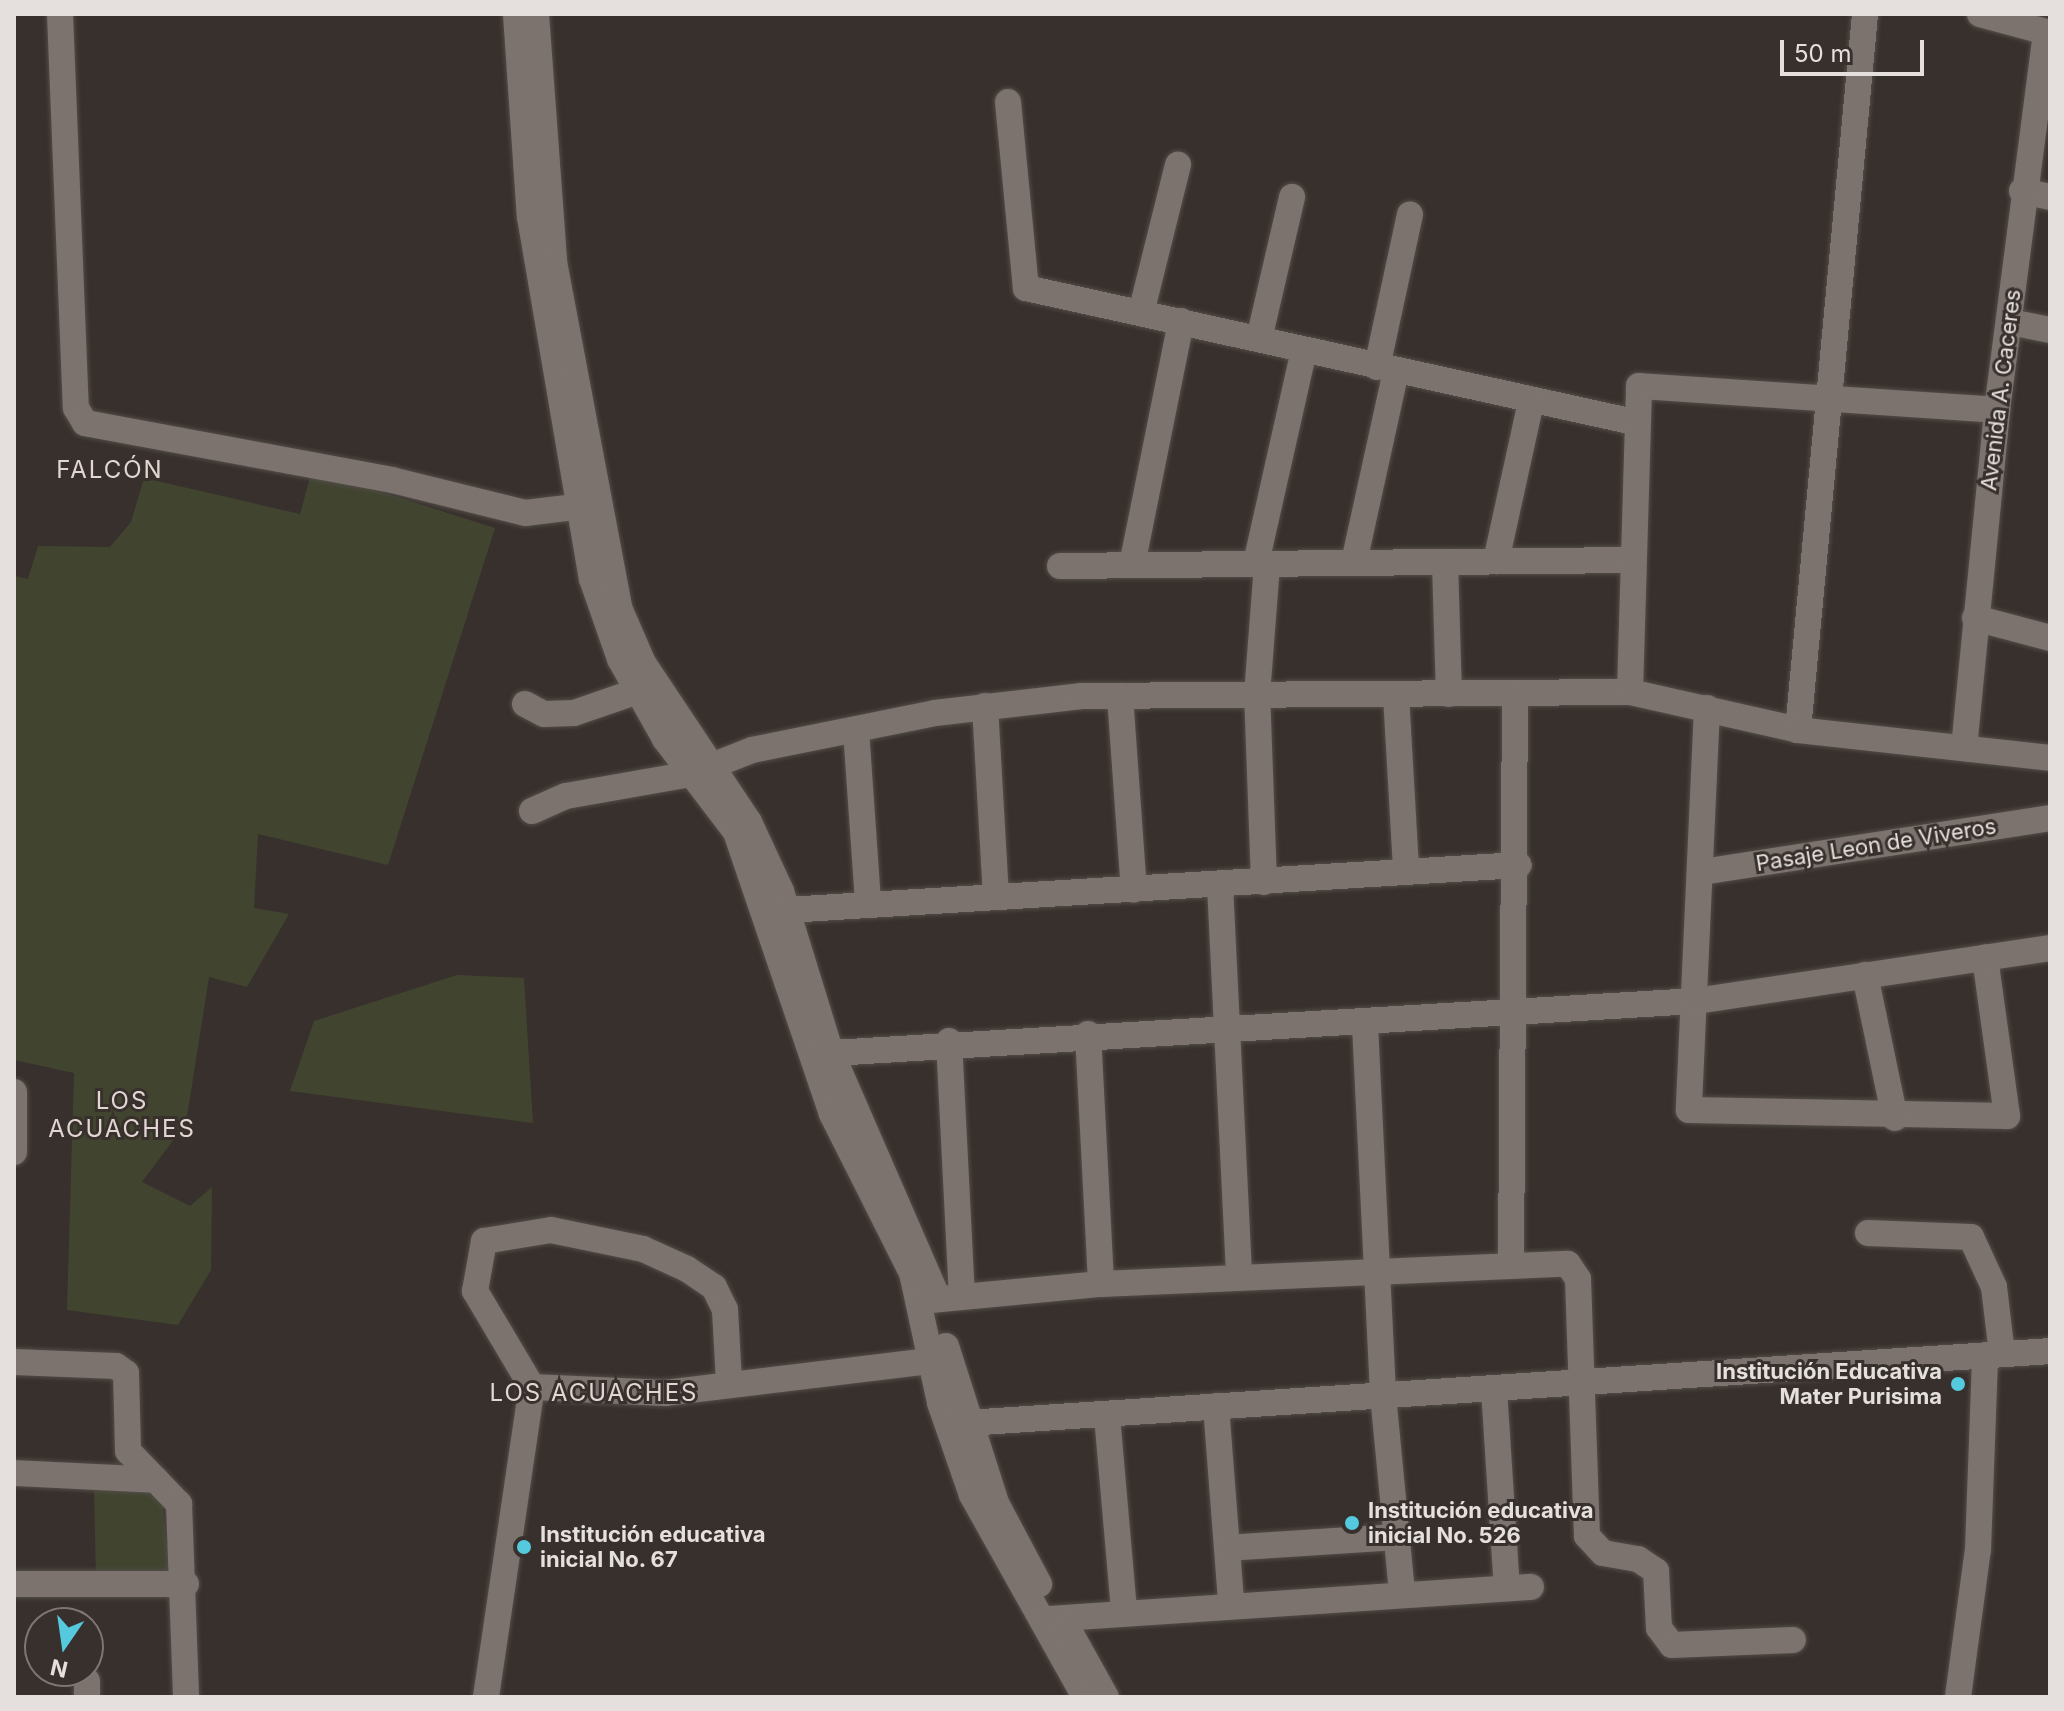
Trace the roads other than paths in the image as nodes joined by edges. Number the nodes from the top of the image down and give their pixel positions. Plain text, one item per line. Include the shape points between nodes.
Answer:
1 (60, 14) edge
2 (516, 14) edge
3 (536, 14) edge
4 (1865, 14) edge
5 (1980, 14) edge
6 (2048, 33) edge
7 (1008, 102) dead end
8 (1178, 165) dead end
9 (2022, 191) junction
10 (1292, 197) dead end
11 (2050, 197) edge
12 (1410, 215) dead end
13 (1141, 313) junction
14 (1181, 321) junction
15 (2010, 322) junction
16 (2050, 330) edge
17 (1259, 339) junction
18 (1304, 350) junction
19 (1386, 369) junction
20 (1829, 400) junction
21 (1531, 402) junction
22 (1997, 410) junction
23 (1634, 422) junction
24 (586, 506) junction
25 (1632, 560) junction
26 (1496, 561) junction
27 (1354, 562) junction
28 (1445, 562) junction
29 (1262, 564) junction
30 (1132, 565) junction
31 (1060, 566) dead end
32 (1975, 618) junction
33 (2050, 638) edge
34 (638, 691) junction
35 (1630, 692) junction
36 (1515, 693) junction
37 (1449, 694) junction
38 (1257, 695) junction
39 (1396, 695) junction
40 (1120, 696) junction
41 (525, 704) dead end
42 (985, 706) junction
43 (1707, 708) junction
44 (856, 730) junction
45 (1798, 730) junction
46 (1964, 748) junction
47 (2050, 758) edge
48 (699, 769) junction
49 (532, 811) dead end
50 (2050, 818) edge
51 (1519, 865) junction
52 (1406, 871) junction
53 (1702, 872) junction
54 (1264, 882) junction
55 (1220, 885) junction
56 (1134, 889) junction
57 (996, 895) junction
58 (868, 902) junction
59 (787, 910) junction
60 (2050, 948) edge
61 (1985, 958) junction
62 (1865, 975) junction
63 (1696, 1001) junction
64 (1517, 1013) junction
65 (1365, 1025) junction
66 (1228, 1028) junction
67 (1088, 1034) junction
68 (949, 1041) junction
69 (820, 1052) junction
70 (14, 1092) edge
71 (1895, 1118) junction
72 (14, 1134) edge
73 (14, 1152) edge
74 (1868, 1233) dead end
75 (1511, 1266) junction
76 (1378, 1272) junction
77 (1239, 1278) junction
78 (1101, 1284) junction
79 (940, 1298) junction
80 (2050, 1351) edge
81 (1993, 1354) junction
82 (939, 1360) junction
83 (14, 1362) edge
84 (729, 1382) junction
85 (1585, 1382) junction
86 (532, 1387) junction
87 (1494, 1389) junction
88 (1383, 1395) junction
89 (1216, 1406) junction
90 (1107, 1416) junction
91 (958, 1423) junction
92 (14, 1473) edge
93 (156, 1480) junction
94 (1396, 1537) junction
95 (1227, 1548) junction
96 (14, 1584) edge
97 (186, 1594) junction
98 (1402, 1594) junction
99 (1231, 1603) junction
100 (1124, 1612) junction
101 (1051, 1619) junction
102 (1793, 1640) dead end
103 (186, 1697) edge
104 (201, 1697) edge
105 (486, 1697) edge
106 (1085, 1697) edge
107 (1106, 1697) edge
108 (1958, 1697) edge

1 - 24 street via 76,408 85,423 525,513
2 - 24 street via 530,217
3 - 24 street via 554,262
4 - 20 street
5 - 6 street
6 - 9 street, Avenida A. Caceres
7 - 13 street via 1026,288
8 - 13 street
9 - 11 street
9 - 15 street, Avenida A. Caceres
10 - 17 street
12 - 19 street
13 - 14 street
14 - 17 street
14 - 30 street
15 - 16 street
15 - 22 street, Avenida A. Caceres
17 - 18 street
18 - 19 street
18 - 29 street
19 - 21 street
19 - 27 street
20 - 22 street
20 - 23 street via 1639,386
20 - 45 street
21 - 23 street
21 - 26 street
22 - 32 street, Avenida A. Caceres
23 - 25 street
24 - 34 street via 592,579
24 - 48 street via 637,650
25 - 26 street
25 - 35 street
26 - 28 street
27 - 28 street
27 - 29 street
28 - 37 street
29 - 30 street
29 - 38 street
30 - 31 street
32 - 33 street
32 - 46 street, Avenida A. Caceres
34 - 41 street via 574,713 544,714
34 - 48 street
35 - 36 street
35 - 43 street
36 - 37 street
36 - 51 street
37 - 39 street
38 - 39 street
38 - 40 street
38 - 54 street
39 - 52 street
40 - 42 street
40 - 56 street
42 - 44 street
42 - 57 street
43 - 45 street
43 - 53 street
44 - 48 street
44 - 58 street
45 - 46 street
46 - 47 street
48 - 49 street via 566,796
48 - 59 street via 749,822
48 - 69 street via 736,832
50 - 53 street, Pasaje Leon de Viveros
51 - 52 street
51 - 64 street
52 - 54 street
53 - 63 street
54 - 55 street
55 - 56 street
55 - 66 street
56 - 57 street
57 - 58 street
58 - 59 street
59 - 69 street
60 - 61 street
61 - 62 street
61 - 71 street via 2007,1116
62 - 63 street
62 - 71 street
63 - 64 street
63 - 71 street via 1689,1110
64 - 65 street
64 - 75 street
65 - 66 street
65 - 76 street
66 - 67 street
66 - 77 street
67 - 68 street
67 - 78 street
68 - 69 street
68 - 79 street
69 - 79 street
70 - 72 street
72 - 73 street
74 - 81 street via 1971,1237 1994,1287
75 - 76 street
75 - 85 street via 1573,1267
76 - 77 street
76 - 88 street
77 - 78 street
78 - 79 street
79 - 82 street
80 - 81 street
81 - 85 street
81 - 108 street via 1978,1550
82 - 84 street
82 - 91 street
83 - 93 street via 116,1366 126,1373 128,1451
84 - 86 street via 613,1396
84 - 86 street via 725,1310 714,1287 643,1249 551,1230 484,1241 473,1270 484,1312
85 - 87 street
85 - 102 street via 1587,1536 1603,1553 1638,1559 1656,1571 1664,1638 1686,1647
86 - 105 street
87 - 88 street
87 - 98 street via 1519,1587
88 - 89 street
88 - 94 street
89 - 90 street
89 - 95 street
90 - 91 street
90 - 100 street
91 - 101 street via 972,1495
92 - 93 street
93 - 97 street via 179,1504
94 - 95 street
94 - 98 street
95 - 99 street
96 - 97 street
97 - 103 street
97 - 104 street via 196,1623
98 - 99 street
99 - 100 street
100 - 101 street
101 - 106 street
101 - 107 street

